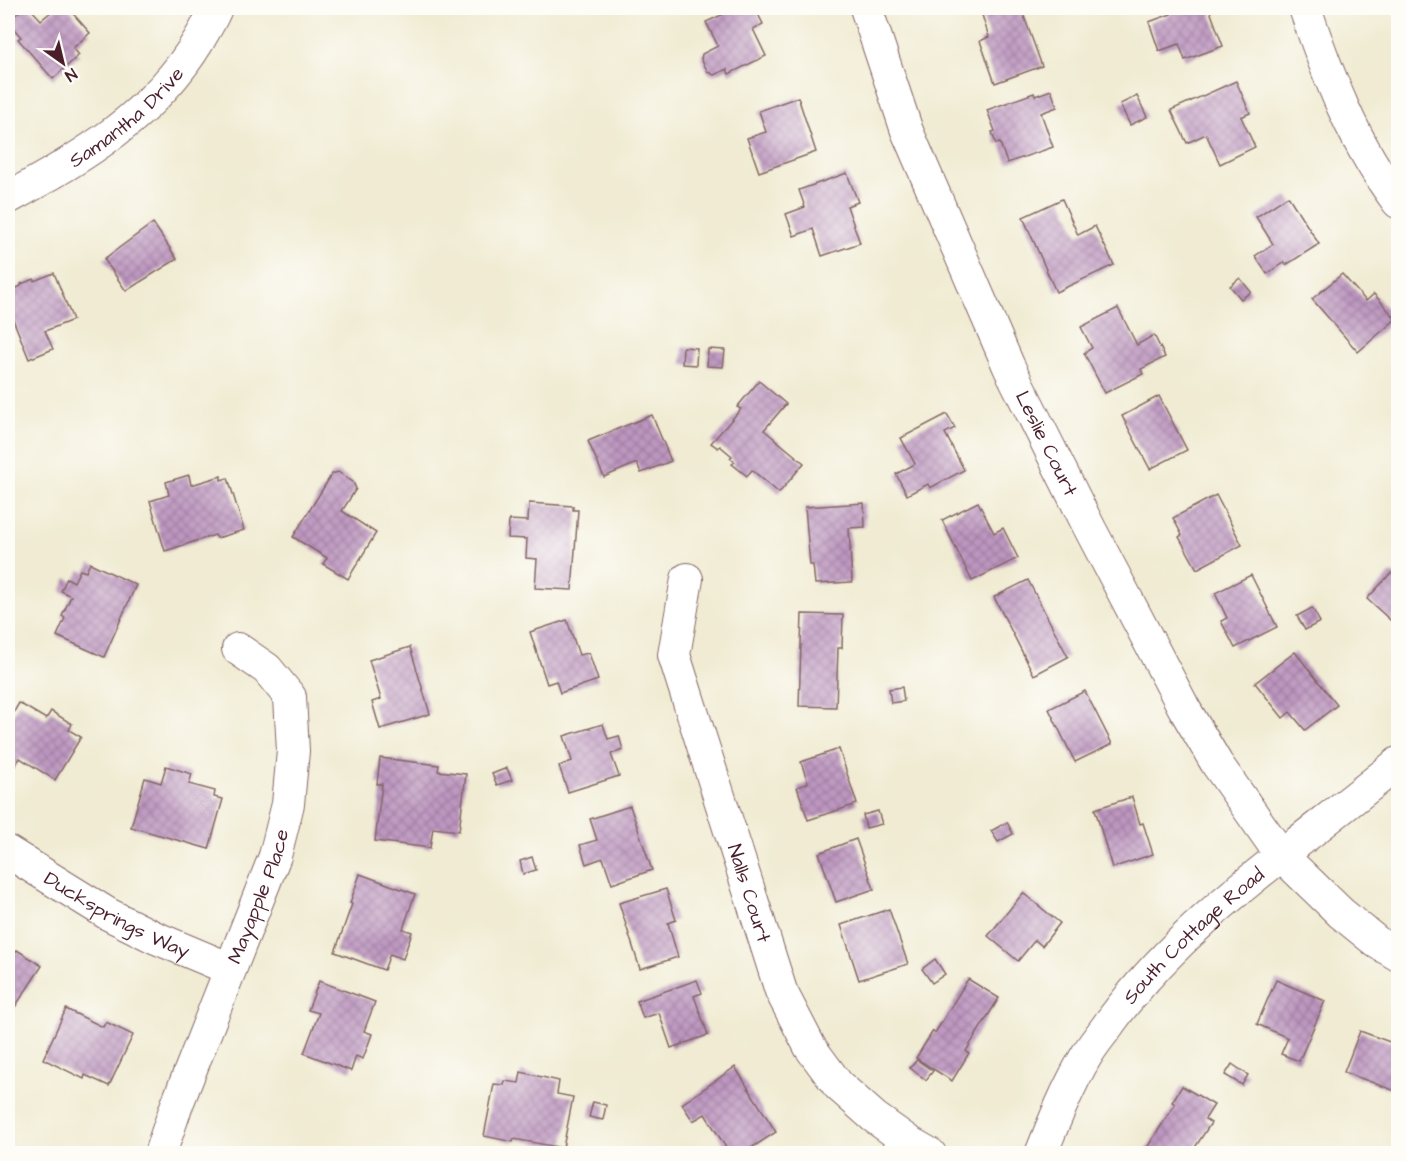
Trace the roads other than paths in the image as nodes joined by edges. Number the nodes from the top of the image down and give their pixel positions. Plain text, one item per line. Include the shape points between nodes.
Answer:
1 (216, 8) edge
2 (866, 8) edge
3 (1305, 8) edge
4 (8, 198) edge
5 (1398, 202) edge
6 (687, 579) dead end
7 (238, 649) dead end
8 (1398, 763) edge
9 (8, 852) edge
10 (1281, 855) junction
11 (1398, 955) edge
12 (230, 969) junction
13 (160, 1154) edge
14 (930, 1154) edge
15 (1041, 1154) edge

1 - 4 street, Samantha Drive via 164,89 111,135 60,170
2 - 10 street, Leslie Court via 907,131 1009,367 1184,708 1217,764
3 - 5 street via 1348,119
6 - 14 street, Nalls Court via 674,655 781,991 810,1047 838,1085 874,1117
7 - 12 street, Mayapple Place via 267,669 290,697 293,751 288,804 275,856
8 - 10 street, South Cottage Road
9 - 12 street, Ducksprings Way via 108,914
10 - 11 street, Leslie Court via 1341,913
10 - 15 street, South Cottage Road via 1165,956 1124,1004 1085,1057
12 - 13 street, Mayapple Place

